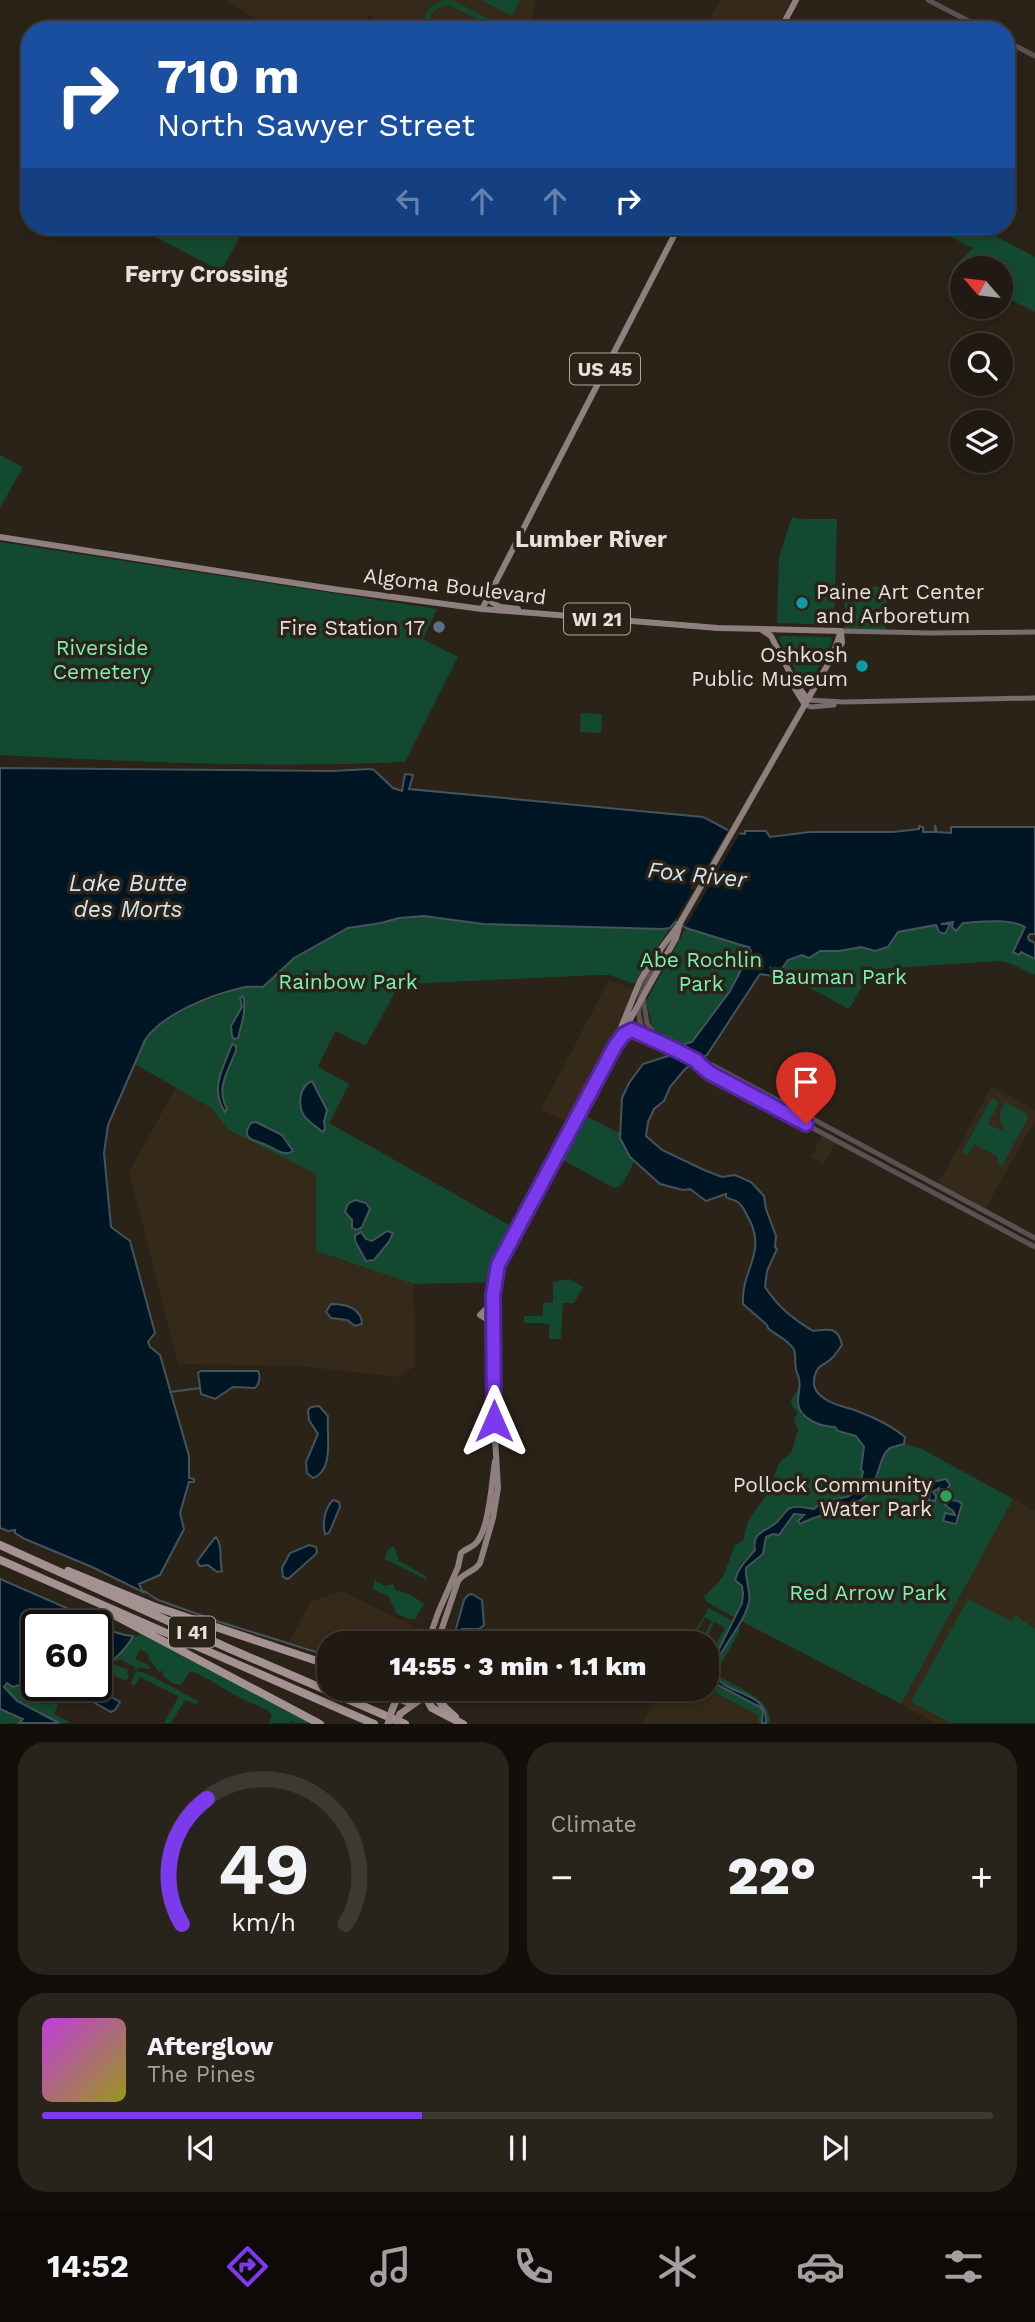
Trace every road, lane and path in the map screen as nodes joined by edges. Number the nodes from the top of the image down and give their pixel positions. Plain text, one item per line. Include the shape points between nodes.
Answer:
1 (796, 0) edge
2 (928, 0) edge
3 (785, 21) edge
4 (969, 21) edge
5 (1015, 46) edge
6 (1035, 56) edge
7 (674, 235) edge
8 (0, 537) edge
9 (490, 593) junction
10 (482, 609) junction
11 (537, 615) junction
12 (785, 629) junction
13 (762, 630) junction
14 (841, 631) junction
15 (1035, 632) edge
16 (774, 641) junction
17 (1035, 698) edge
18 (806, 703) junction
19 (680, 923) junction
20 (664, 947) junction
21 (643, 998) junction
22 (639, 1006) junction
23 (626, 1024) junction
24 (644, 1030) junction
25 (624, 1034) junction
26 (653, 1038) junction
27 (615, 1046) junction
28 (697, 1061) junction
29 (1035, 1238) edge
30 (1035, 1247) edge
31 (493, 1301) junction
32 (493, 1323) junction
33 (496, 1456) junction
34 (1, 1546) edge
35 (468, 1548) junction
36 (481, 1558) junction
37 (0, 1560) edge
38 (459, 1562) junction
39 (472, 1570) junction
40 (89, 1600) junction
41 (432, 1631) edge
42 (441, 1631) edge
43 (317, 1661) edge
44 (398, 1701) edge
45 (404, 1701) edge
46 (419, 1701) edge
47 (437, 1701) edge
48 (412, 1704) junction
49 (396, 1712) junction
50 (461, 1723) edge
51 (320, 1724) edge
52 (374, 1724) edge
53 (388, 1724) edge
54 (396, 1724) edge
55 (405, 1724) edge

1 - 3 main road
2 - 4 street
5 - 6 street
7 - 9 main road, US 45
8 - 10 main road, Algoma Boulevard
9 - 10 main road, US 45
9 - 11 main road via 494,604
10 - 11 main road, Algoma Boulevard / WI 21
11 - 13 main road, Algoma Boulevard / WI 21
12 - 13 main road, Algoma Boulevard / WI 21
12 - 14 main road, Algoma Boulevard / WI 21
12 - 16 main road
13 - 16 main road
14 - 15 main road, Algoma Boulevard
14 - 18 main road via 842,643
16 - 18 main road
17 - 18 main road
18 - 19 main road
19 - 20 main road
19 - 21 main road
20 - 22 street via 642,988
20 - 23 main road via 640,981
21 - 22 main road
21 - 26 street
22 - 23 main road
22 - 24 street
23 - 24 street
23 - 25 main road
23 - 27 main road
24 - 26 street
25 - 26 street via 632,1030
25 - 27 main road
26 - 28 street
27 - 31 main road via 501,1258
28 - 29 street
28 - 30 street via 710,1073
31 - 32 main road
31 - 32 main road via 480,1315
32 - 33 main road
33 - 35 main road via 483,1528 477,1542
33 - 36 main road via 496,1503
34 - 43 highway via 153,1606
34 - 55 highway, I 41
35 - 36 main road
35 - 38 main road
36 - 39 main road
37 - 40 highway, I 41
38 - 39 main road
38 - 41 main road
39 - 42 main road via 458,1581
40 - 51 highway
40 - 52 highway, I 41
44 - 49 highway
45 - 48 highway
46 - 48 highway
47 - 50 highway
48 - 49 highway
49 - 53 highway, bridge
49 - 54 highway, bridge

